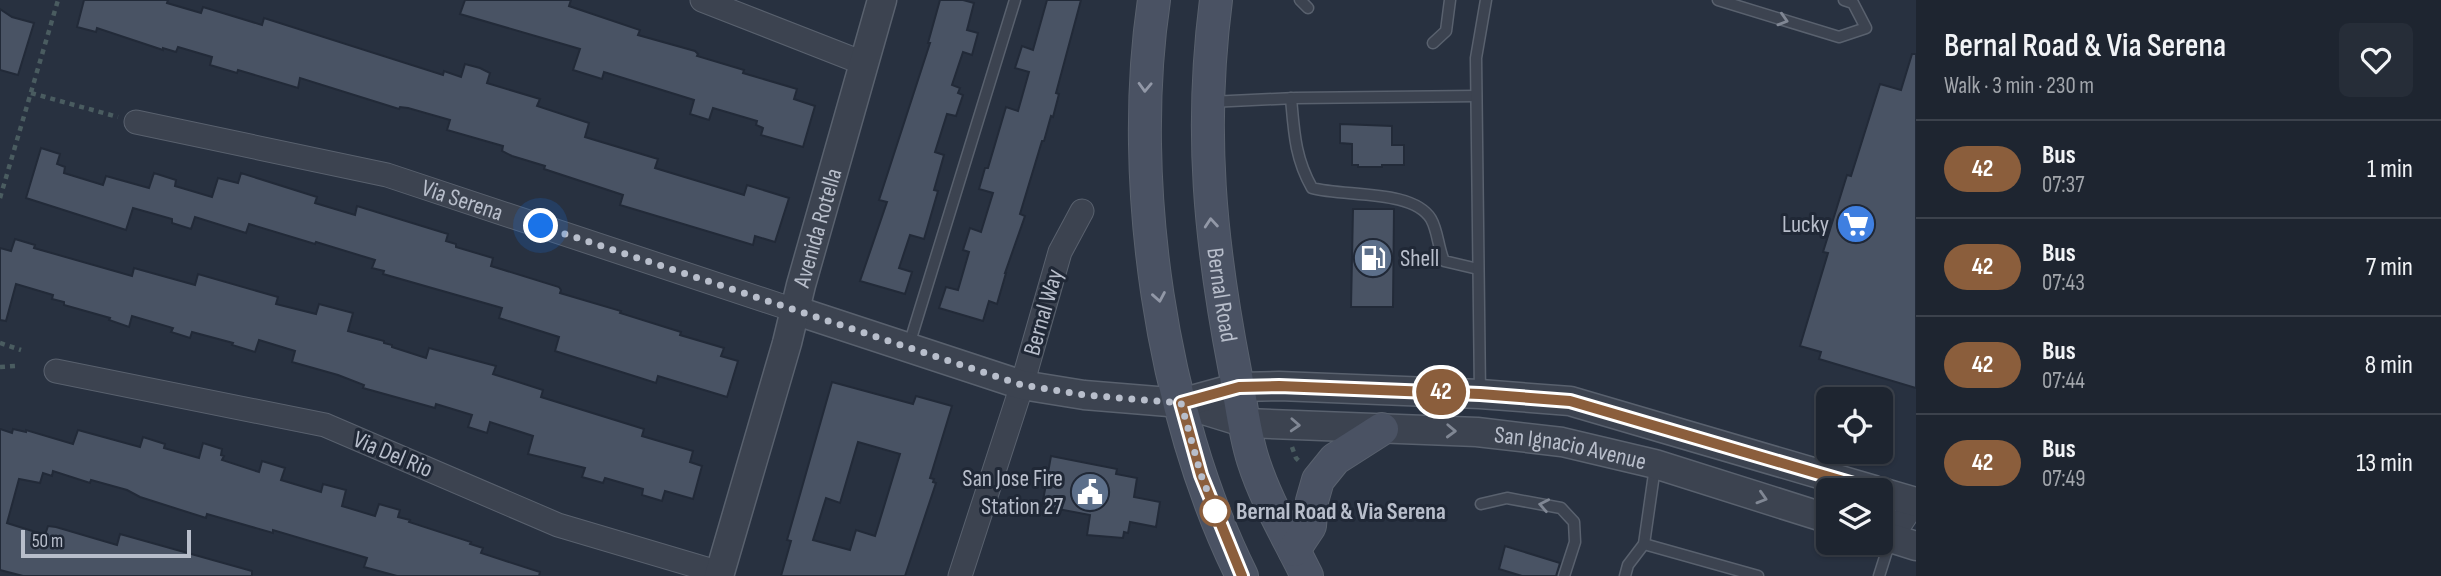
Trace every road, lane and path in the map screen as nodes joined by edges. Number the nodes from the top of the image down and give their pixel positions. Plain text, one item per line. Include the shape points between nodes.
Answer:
1 (58, 0) edge
2 (702, 0) edge
3 (882, 0) edge
4 (1015, 0) edge
5 (1154, 0) edge
6 (1216, 0) edge
7 (1450, 0) edge
8 (1486, 0) edge
9 (1718, 0) edge
10 (1844, 0) edge
11 (1433, 43) dead end
12 (863, 63) junction
13 (31, 93) junction
14 (1476, 96) junction
15 (1291, 98) junction
16 (1208, 102) junction
17 (136, 122) joint
18 (0, 198) edge
19 (1082, 211) dead end
20 (1478, 269) junction
21 (794, 310) junction
22 (0, 343) edge
23 (908, 348) junction
24 (21, 350) dead end
25 (15, 366) dead end
26 (0, 367) edge
27 (55, 371) dead end
28 (1022, 385) junction
29 (1239, 387) junction
30 (1480, 394) junction
31 (1181, 403) junction
32 (1245, 423) junction
33 (1382, 429) junction
34 (1656, 464) junction
35 (1833, 478) edge
36 (1893, 496) edge
37 (1915, 502) edge
38 (1481, 504) dead end
39 (1816, 515) edge
40 (1896, 540) edge
41 (1644, 544) junction
42 (1300, 563) edge
43 (719, 574) edge
44 (960, 576) edge
45 (1242, 576) edge
46 (1564, 576) edge
47 (1625, 576) edge
48 (1758, 576) edge
49 (1879, 576) edge

1 - 13 path
2 - 12 street
3 - 12 street, Avenida Rotella
4 - 23 lane
5 -> 31 main road via 1146,56 1146,181 1155,276
6 - 16 main road, Bernal Road
7 - 11 lane via 1446,31
8 - 14 lane via 1476,58
9 -> 10 lane via 1839,37 1866,28 1853,2
12 - 21 street, Avenida Rotella
13 - 17 path
13 - 18 path
14 - 15 lane
14 - 20 lane
15 - 16 lane
15 - 20 lane via 1296,151 1312,188 1400,199 1423,209 1433,221 1444,261
29 -> 16 main road, Bernal Road via 1213,242
17 - 21 street, Via Serena via 387,175
19 - 28 street, Bernal Way via 1060,252
20 - 30 lane
21 - 23 street, Via Serena
21 - 43 street, Avenida Rotella
22 - 24 path
23 - 28 street, Via Serena
25 - 26 path
27 - 43 street, Via Del Rio via 325,425 558,525
28 - 31 street, San Ignacio Avenue
28 - 44 street, Bernal Way
29 - 30 street, San Ignacio Avenue
29 - 31 street, San Ignacio Avenue
29 - 32 main road, Bernal Road
30 - 35 street, San Ignacio Avenue via 1570,401
31 - 32 street, San Ignacio Avenue
31 - 45 main road via 1201,475
32 -> 33 street, San Ignacio Avenue
32 - 42 main road, Bernal Road via 1252,459
33 -> 34 street, San Ignacio Avenue via 1477,432 1562,442
33 - 42 main road via 1335,459 1318,480
34 -> 39 street, San Ignacio Avenue
34 - 41 lane
36 - 37 street
37 - 40 street
46 -> 38 lane via 1576,542 1574,522 1561,508 1507,498
40 - 49 lane
41 - 47 lane
41 - 48 lane

